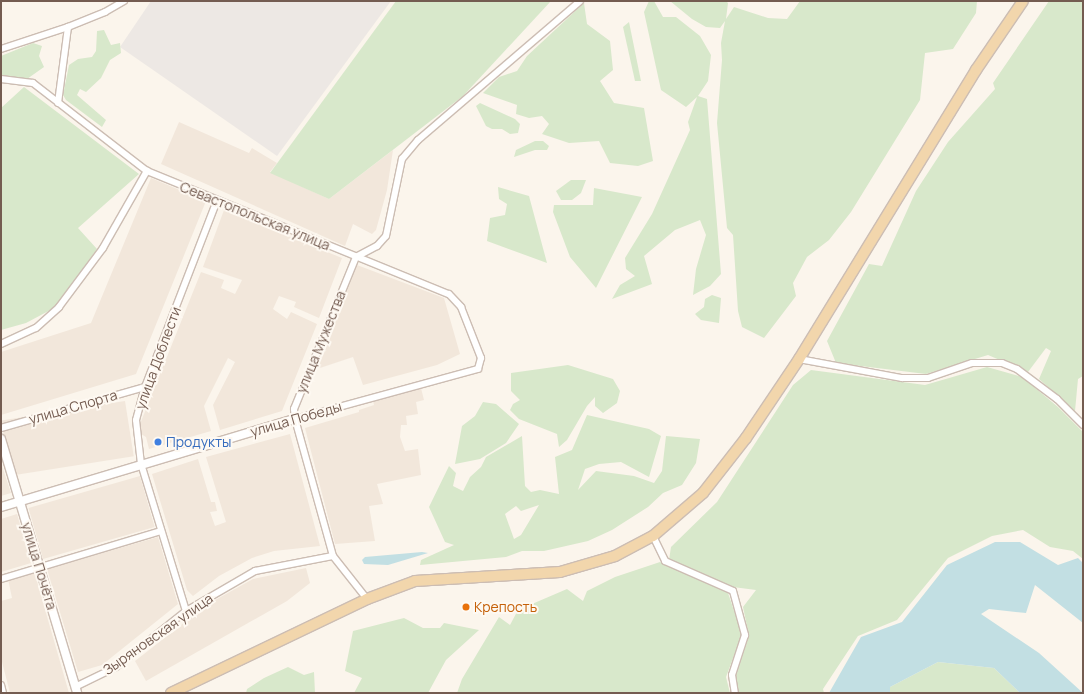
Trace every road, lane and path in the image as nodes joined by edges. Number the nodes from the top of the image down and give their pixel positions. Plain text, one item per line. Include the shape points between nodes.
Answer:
1 (124, 1) edge
2 (580, 1) edge
3 (1023, 1) edge
4 (68, 27) junction
5 (1, 49) edge
6 (1, 79) edge
7 (58, 103) junction
8 (147, 171) junction
9 (217, 200) junction
10 (356, 257) junction
11 (1, 344) edge
12 (799, 359) junction
13 (478, 368) joint
14 (145, 387) junction
15 (295, 419) junction
16 (1083, 424) edge
17 (1, 428) edge
18 (1, 440) edge
19 (141, 464) junction
20 (20, 501) junction
21 (1, 507) edge
22 (162, 531) junction
23 (653, 536) junction
24 (333, 556) junction
25 (39, 566) junction
26 (1, 579) edge
27 (367, 599) junction
28 (186, 611) junction
29 (1, 685) edge
30 (76, 690) edge
31 (3, 693) edge
32 (171, 693) edge
33 (735, 693) edge

1 - 4 street
2 - 10 street via 418,140 402,159 386,236 377,246
3 - 12 main road via 976,70
4 - 5 street
4 - 7 street
6 - 7 street, Севастопольская улица via 33,83
7 - 8 street, Севастопольская улица
8 - 9 street, Севастопольская улица
8 - 11 street via 103,248 60,308 36,328
9 - 10 street, Севастопольская улица
9 - 14 street, улица Доблести
10 - 13 street, Севастопольская улица via 449,294 457,301 482,358
10 - 15 street, улица Мужества via 294,409
12 - 16 street via 902,378 928,378 972,363 1002,363 1017,369 1051,394
12 - 23 main road via 746,438 703,493
13 - 15 street, улица Победы
14 - 17 street, улица Спорта
14 - 19 street, улица Доблести via 136,420
15 - 19 street, улица Победы
15 - 24 street, улица Мужества
18 - 20 street, улица Почёта
19 - 20 street, улица Победы
19 - 22 street, улица Доблести
20 - 21 street, улица Победы
20 - 25 street, улица Почёта
22 - 25 street
22 - 28 street, улица Доблести
23 - 27 main road via 614,556 560,572 415,581
23 - 33 street via 665,561 733,591 745,635 732,675
24 - 27 street, улица Мужества
24 - 28 street, Зыряновская улица via 255,571
25 - 26 street
25 - 30 street, улица Почёта
27 - 32 main road
28 - 30 street, Зыряновская улица via 116,667
29 - 31 street

